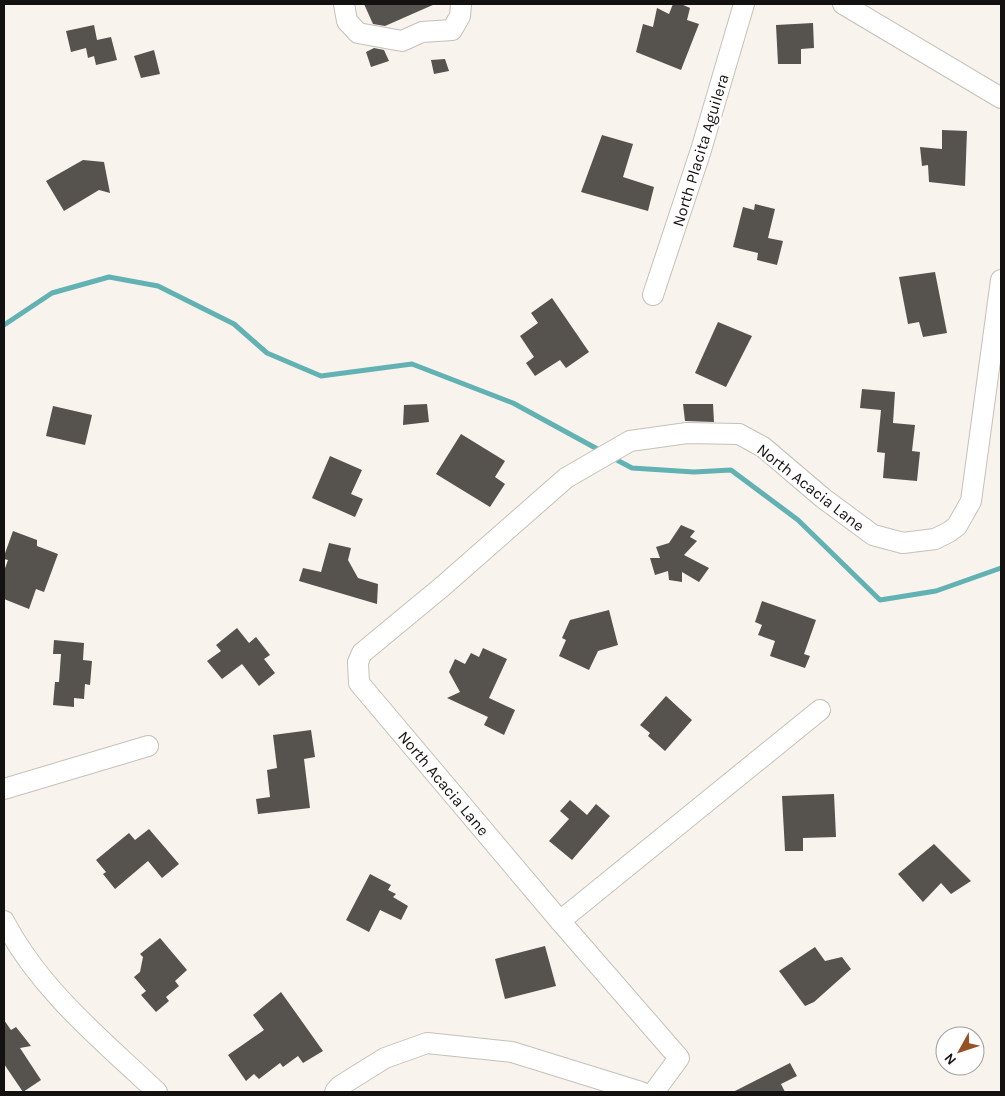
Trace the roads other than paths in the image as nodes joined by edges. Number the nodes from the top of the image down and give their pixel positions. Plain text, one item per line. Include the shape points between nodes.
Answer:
1 (344, 4) edge
2 (461, 4) edge
3 (744, 4) edge
4 (843, 4) edge
5 (1001, 98) edge
6 (1001, 280) edge
7 (653, 295) dead end
8 (820, 710) dead end
9 (148, 746) dead end
10 (4, 789) edge
11 (560, 920) junction
12 (4, 921) edge
13 (157, 1092) edge
14 (335, 1092) edge
15 (641, 1092) edge
16 (654, 1092) edge

1 - 2 street via 347,21 358,33 402,41 422,32 452,30 460,16
3 - 7 street, North Placita Aguilera via 701,150
4 - 5 street
6 - 11 street, North Acacia Lane via 971,501 957,526 949,532 934,539 903,543 873,535 763,447 739,434 687,433 630,441 566,478 362,653 358,662 359,683
8 - 11 street
9 - 10 street
11 - 16 street, North Acacia Lane via 679,1058
12 - 13 street via 15,943 58,999
14 - 15 street via 385,1058 427,1043 512,1052

